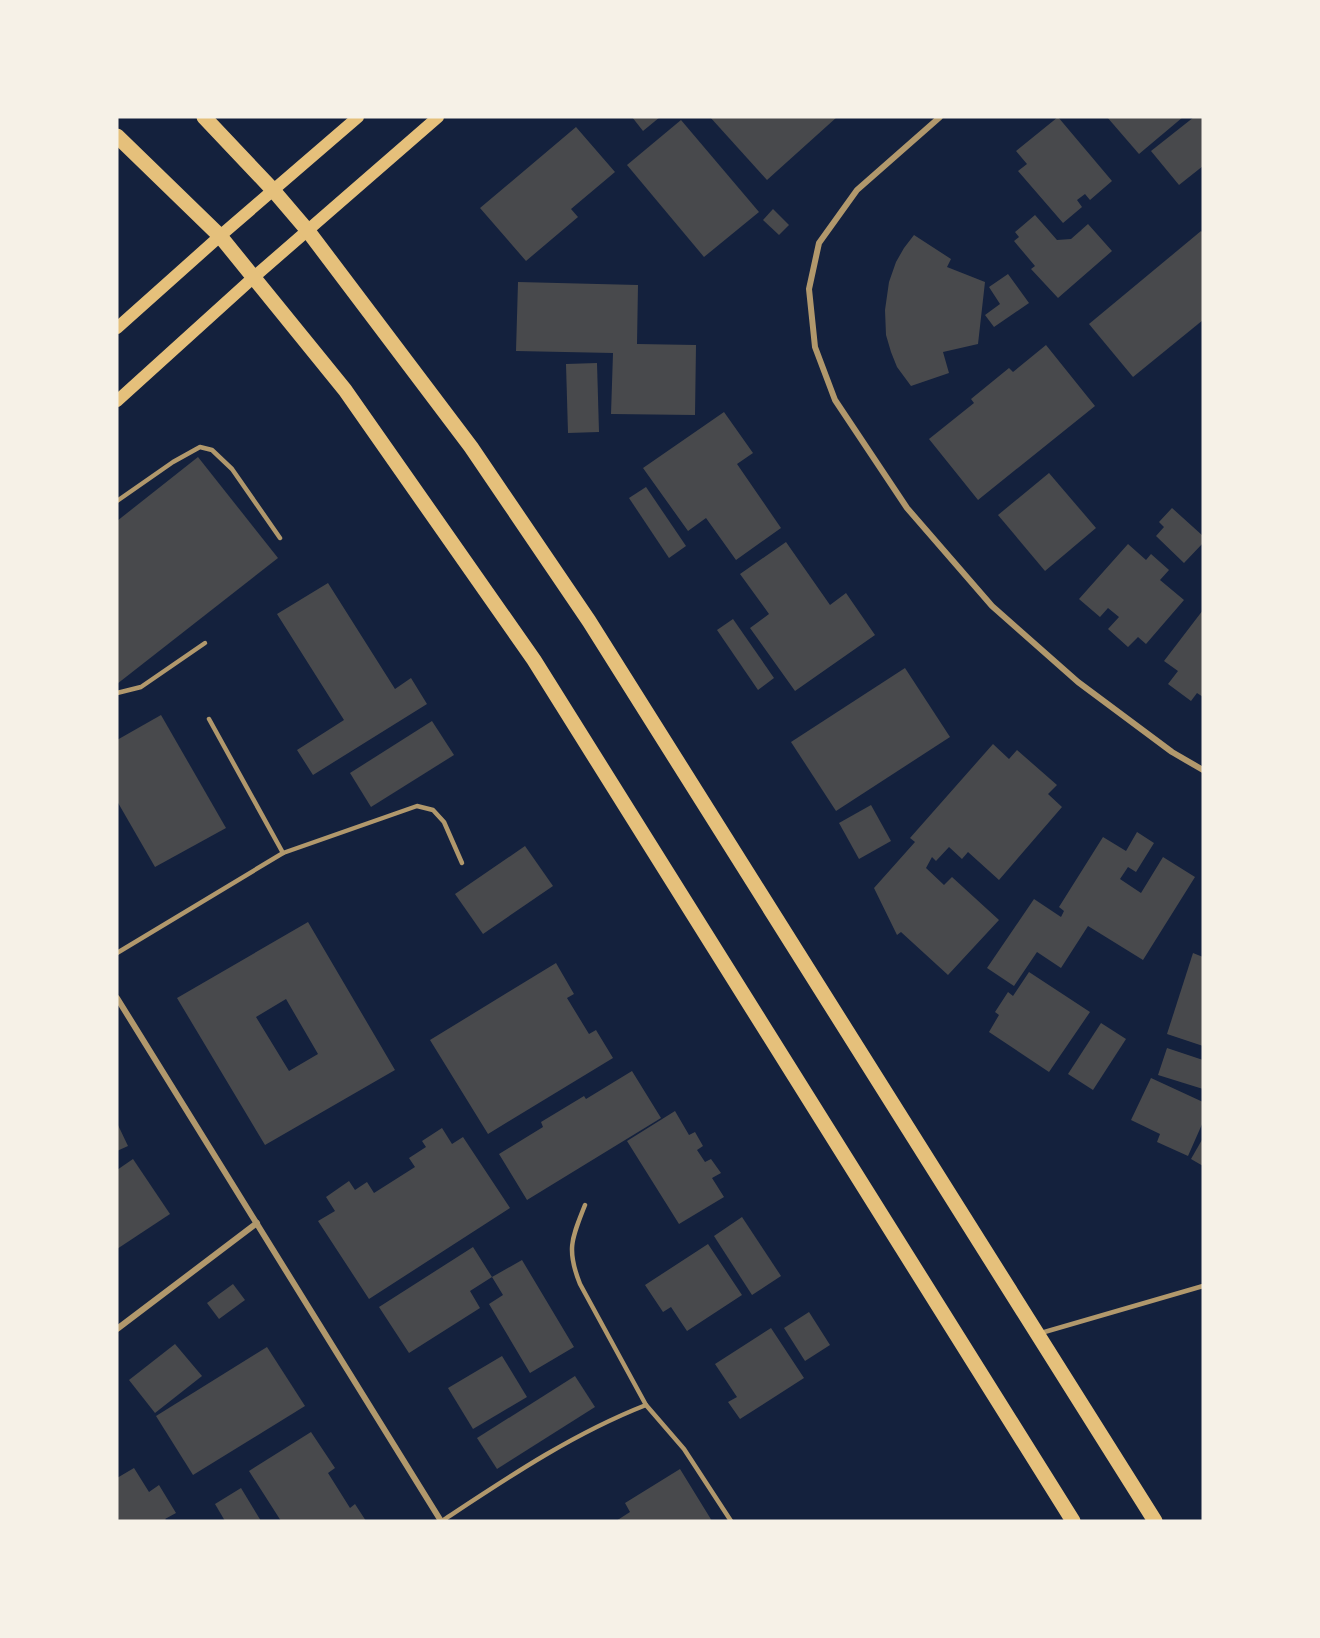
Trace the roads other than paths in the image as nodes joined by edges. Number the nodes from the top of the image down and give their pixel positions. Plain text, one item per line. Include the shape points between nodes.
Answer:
1 (204, 117) edge
2 (358, 117) edge
3 (438, 117) edge
4 (940, 117) edge
5 (117, 136) edge
6 (273, 190) junction
7 (308, 231) junction
8 (220, 236) junction
9 (254, 277) junction
10 (117, 328) edge
11 (117, 401) edge
12 (117, 501) edge
13 (280, 538) dead end
14 (205, 643) dead end
15 (117, 693) edge
16 (209, 719) dead end
17 (1203, 770) edge
18 (283, 853) junction
19 (462, 863) dead end
20 (117, 953) edge
21 (117, 998) edge
22 (585, 1204) dead end
23 (257, 1223) junction
24 (1202, 1288) edge
25 (117, 1329) edge
26 (1038, 1334) junction
27 (646, 1406) junction
28 (441, 1521) edge
29 (731, 1521) edge
30 (1073, 1521) edge
31 (1155, 1521) edge

1 - 6 main road
2 - 6 main road
3 - 7 main road
4 - 17 street via 857,190 819,243 809,289 815,347 835,400 907,508 992,606 1078,682 1172,753
5 - 8 main road
6 - 7 main road
6 - 8 main road
7 - 9 main road
7 - 26 main road via 471,447 590,621
8 - 9 main road
8 - 10 main road
9 - 11 main road
9 - 30 main road via 345,390 534,660
12 - 13 lane via 200,447 212,450 232,469
14 - 15 lane via 141,687
16 - 18 lane
18 - 19 lane via 417,806 433,810 444,822
18 - 20 lane
21 - 23 street
22 - 27 lane via 573,1237 572,1263
23 - 25 street
23 - 28 street
24 - 26 lane
26 - 31 main road
27 - 28 lane via 537,1459
27 - 29 lane via 684,1449

